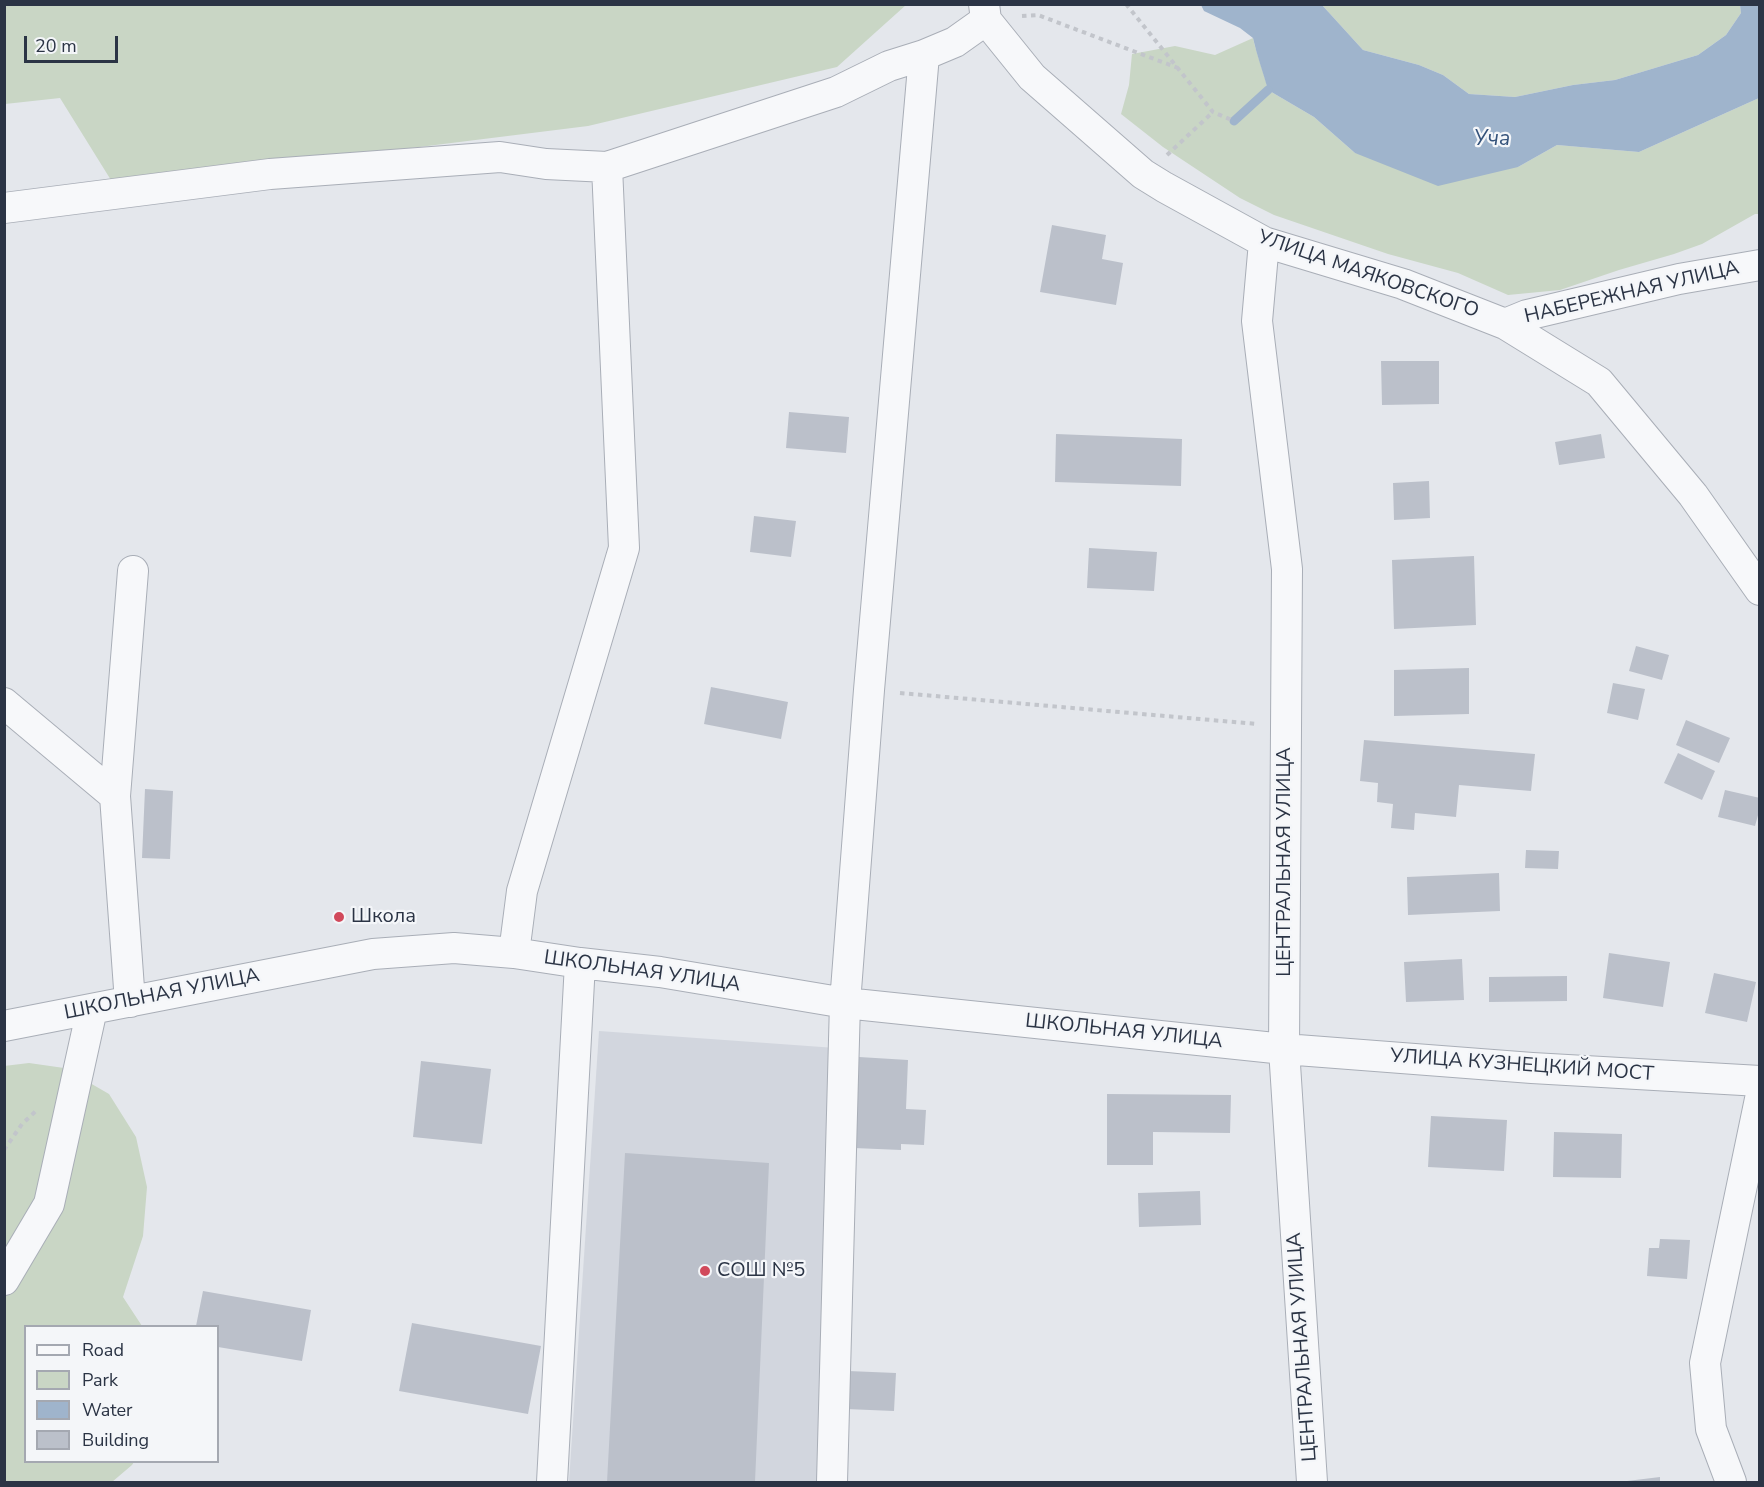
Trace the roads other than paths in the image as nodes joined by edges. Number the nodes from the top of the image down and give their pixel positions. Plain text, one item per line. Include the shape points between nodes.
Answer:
1 (985, 12) edge
2 (924, 55) junction
3 (607, 167) junction
4 (4, 207) edge
5 (1264, 242) junction
6 (1760, 265) edge
7 (1505, 324) junction
8 (134, 571) dead end
9 (1760, 590) edge
10 (4, 703) edge
11 (115, 796) junction
12 (514, 952) junction
13 (580, 963) junction
14 (130, 1002) junction
15 (845, 1003) junction
16 (92, 1009) junction
17 (4, 1026) edge
18 (1284, 1048) junction
19 (1760, 1081) edge
20 (1760, 1099) edge
21 (4, 1280) edge
22 (552, 1482) edge
23 (832, 1482) edge
24 (1312, 1482) edge
25 (1731, 1482) edge

1 - 2 street via 955,42
1 - 5 street, УЛИЦА МАЯКОВСКОГО via 1032,77 1143,174
2 - 3 street via 889,66 836,92
2 - 15 street
3 - 4 street via 500,157 270,174
3 - 12 street via 624,548 522,891
5 - 7 street, УЛИЦА МАЯКОВСКОГО via 1403,284
5 - 18 street, ЦЕНТРАЛЬНАЯ УЛИЦА via 1257,321 1287,569
6 - 7 street, НАБЕРЕЖНАЯ УЛИЦА via 1679,279 1527,315
7 - 9 street, УЛИЦА МАЯКОВСКОГО via 1599,382 1693,495
8 - 11 street
10 - 11 street
11 - 14 street
12 - 13 street, ШКОЛЬНАЯ УЛИЦА
12 - 14 street, ШКОЛЬНАЯ УЛИЦА via 454,948 373,954
13 - 15 street, ШКОЛЬНАЯ УЛИЦА via 660,972
13 - 22 street
14 - 16 street, ШКОЛЬНАЯ УЛИЦА
15 - 18 street, ШКОЛЬНАЯ УЛИЦА
15 - 23 street
16 - 17 street, ШКОЛЬНАЯ УЛИЦА
16 - 21 street via 49,1204
18 - 19 street, УЛИЦА КУЗНЕЦКИЙ МОСТ
18 - 24 street, ЦЕНТРАЛЬНАЯ УЛИЦА
20 - 25 street via 1706,1363 1711,1429

